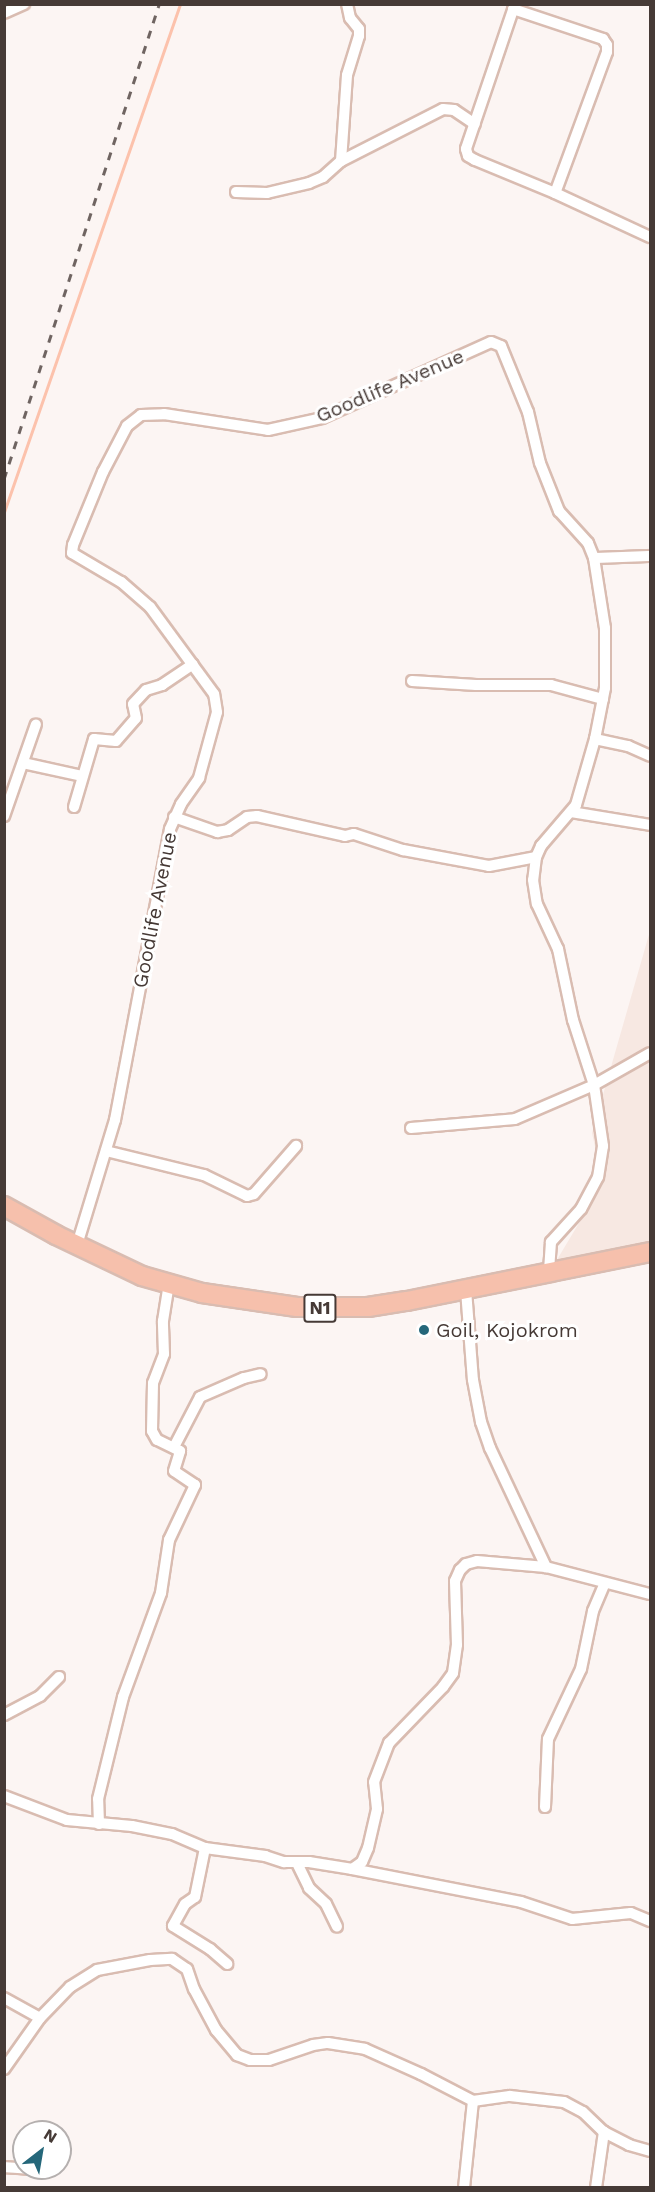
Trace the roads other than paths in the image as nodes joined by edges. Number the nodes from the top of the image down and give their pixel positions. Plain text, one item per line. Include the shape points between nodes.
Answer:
1 (24, 4) edge
2 (347, 4) edge
3 (514, 7) edge
4 (4, 13) edge
5 (475, 124) junction
6 (341, 161) junction
7 (236, 192) dead end
8 (555, 193) junction
9 (651, 237) edge
10 (651, 556) edge
11 (594, 558) junction
12 (193, 664) junction
13 (412, 681) dead end
14 (603, 699) junction
15 (36, 724) dead end
16 (596, 739) junction
17 (651, 756) edge
18 (23, 763) junction
19 (82, 776) junction
20 (74, 807) dead end
21 (571, 812) junction
22 (4, 816) edge
23 (174, 818) junction
24 (651, 825) edge
25 (536, 857) junction
26 (651, 1053) edge
27 (594, 1085) junction
28 (411, 1128) dead end
29 (296, 1146) dead end
30 (106, 1151) junction
31 (4, 1206) edge
32 (77, 1245) junction
33 (651, 1252) edge
34 (549, 1274) junction
35 (169, 1284) junction
36 (466, 1290) junction
37 (261, 1374) dead end
38 (174, 1447) junction
39 (546, 1567) junction
40 (604, 1583) junction
41 (651, 1593) edge
42 (59, 1677) dead end
43 (4, 1715) edge
44 (4, 1796) edge
45 (545, 1807) dead end
46 (99, 1824) junction
47 (205, 1848) junction
48 (297, 1863) junction
49 (352, 1869) junction
50 (651, 1921) edge
51 (337, 1927) dead end
52 (227, 1965) dead end
53 (4, 1998) edge
54 (40, 2018) junction
55 (4, 2069) edge
56 (472, 2101) junction
57 (604, 2132) junction
58 (651, 2151) edge
59 (464, 2187) edge
60 (596, 2187) edge

1 - 4 street
2 - 6 street via 359,36 347,75
3 - 5 street
3 - 8 street via 603,39 607,45
5 - 6 street via 454,110 443,109
5 - 8 street via 466,149 468,156
6 - 7 street via 323,177 294,188 267,194
8 - 9 street
10 - 11 street
11 - 12 street, Goodlife Avenue via 588,543 558,511 540,463 528,412 496,342 322,418 267,430 164,414 141,415 127,426 103,472 72,553 121,582 150,608
11 - 14 street, Goodlife Avenue via 605,628
12 - 19 street via 162,685 148,687 133,704 136,718 116,741 94,739
12 - 23 street, Goodlife Avenue via 214,694 217,712 200,778
13 - 14 street via 551,685
14 - 16 street, Goodlife Avenue
15 - 18 street
16 - 17 street
16 - 21 street, Goodlife Avenue
18 - 19 street
18 - 22 street
19 - 20 street
21 - 24 street
21 - 25 street, Goodlife Avenue
23 - 25 street via 217,832 257,816 489,866
23 - 30 street, Goodlife Avenue
25 - 27 street, Goodlife Avenue via 532,880 537,904 558,949 573,1020
26 - 27 street
27 - 28 street via 516,1119
27 - 34 street, Goodlife Avenue via 603,1146 601,1166 581,1209 551,1242
29 - 30 street via 254,1194 247,1196 204,1175
30 - 32 street, Goodlife Avenue
31 - 32 highway, N1
32 - 35 highway, N1 via 142,1276
33 - 34 highway, N1
34 - 36 highway, N1
35 - 36 highway, N1 via 229,1299 325,1308 368,1307
35 - 38 street via 163,1322 164,1354 153,1383 152,1431 157,1440
36 - 39 street via 473,1380 481,1422
37 - 38 street via 200,1397
38 - 46 street via 181,1453 175,1473 195,1487 169,1540 161,1593 123,1697 98,1799
39 - 40 street
39 - 49 street via 477,1562 460,1570 455,1581 457,1645 453,1673 389,1743 374,1782 377,1809 368,1848 362,1862
40 - 41 street
40 - 45 street via 593,1611 581,1669 548,1739
42 - 43 street via 40,1696
44 - 46 street via 57,1818
46 - 47 street via 172,1834
47 - 48 street
47 - 52 street via 195,1897 185,1904 173,1926 210,1949
48 - 49 street
48 - 51 street via 309,1888 326,1904
49 - 50 street via 521,1902 572,1919 631,1913
53 - 54 street
54 - 55 street
54 - 56 street via 70,1988 102,1967 172,1959 187,1970 216,2030 237,2055 249,2060 269,2060 328,2043 365,2049
56 - 57 street via 510,2096 564,2102 583,2112
56 - 59 street
57 - 58 street
57 - 60 street

